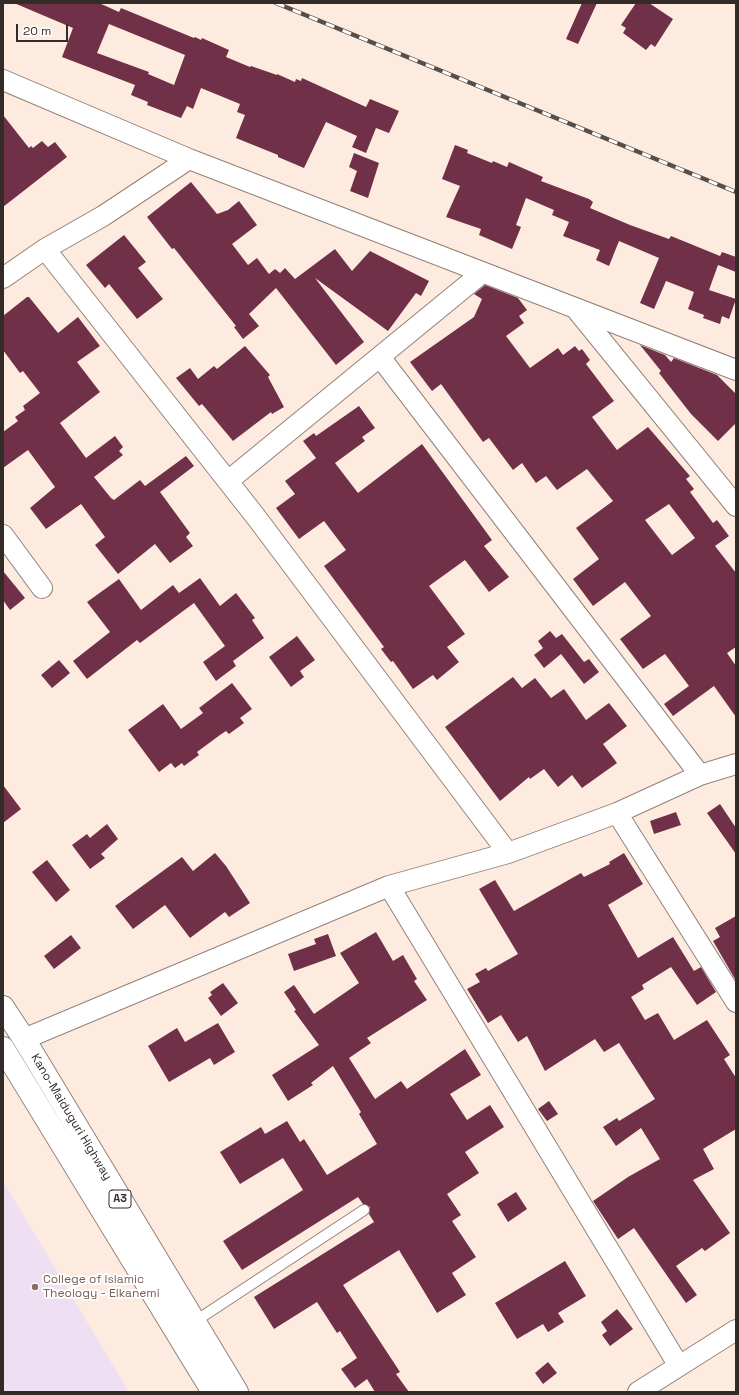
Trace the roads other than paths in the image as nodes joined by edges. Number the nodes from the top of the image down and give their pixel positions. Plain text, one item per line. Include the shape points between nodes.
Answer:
1 (3, 80) edge
2 (189, 159) junction
3 (45, 249) junction
4 (482, 273) junction
5 (3, 278) edge
6 (574, 308) junction
7 (380, 356) junction
8 (736, 370) edge
9 (228, 481) junction
10 (736, 506) edge
11 (3, 535) edge
12 (42, 588) dead end
13 (736, 764) edge
14 (700, 775) junction
15 (617, 813) junction
16 (508, 853) junction
17 (389, 886) junction
18 (736, 1002) edge
19 (3, 1007) edge
20 (24, 1039) junction
21 (3, 1048) edge
22 (364, 1210) dead end
23 (194, 1322) junction
24 (736, 1330) edge
25 (679, 1366) junction
26 (212, 1392) edge
27 (237, 1392) edge
28 (638, 1392) edge

1 - 2 street
2 - 3 street via 103,216
2 - 4 street
3 - 5 street
3 - 9 street
4 - 6 street
4 - 7 street
6 - 8 street
6 - 10 street
7 - 9 street
7 - 14 street
9 - 16 street
11 - 12 street
13 - 14 street
14 - 15 street
15 - 16 street
15 - 18 street
16 - 17 street
17 - 20 street
17 - 25 street
19 - 20 highway, Kano-Maiduguri Highway / A3
20 - 23 highway, Kano-Maiduguri Highway / A3
21 - 26 highway, Kano-Maiduguri Highway / A3
22 - 23 lane
23 - 27 highway, Kano-Maiduguri Highway / A3
24 - 25 street
25 - 28 street

